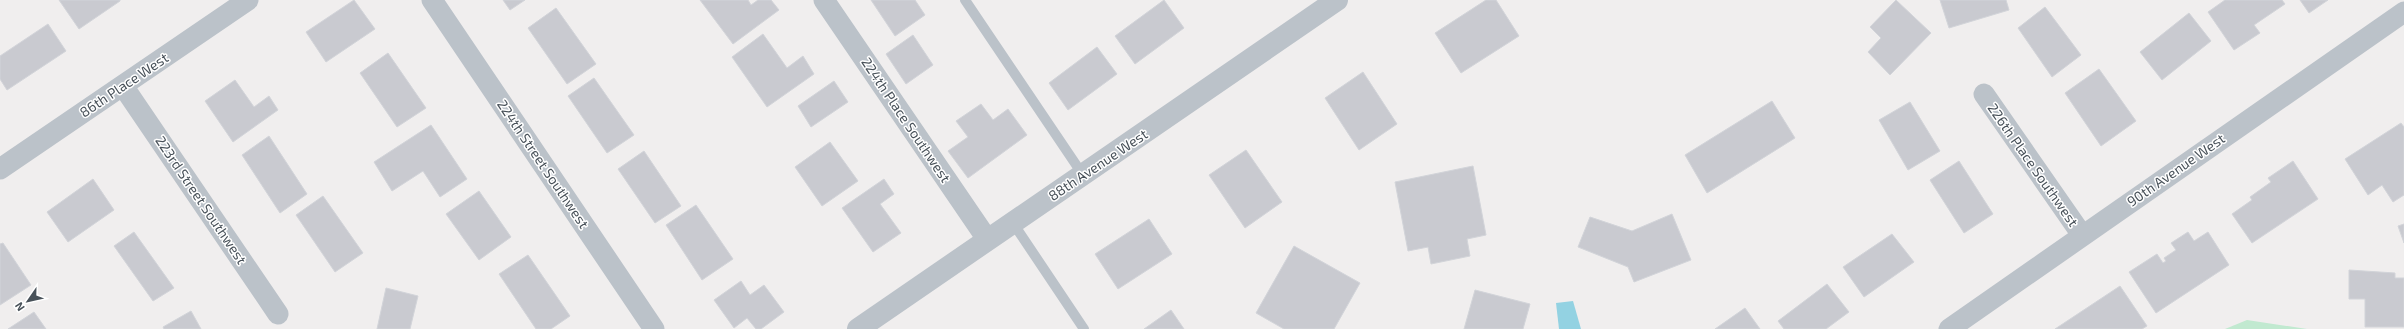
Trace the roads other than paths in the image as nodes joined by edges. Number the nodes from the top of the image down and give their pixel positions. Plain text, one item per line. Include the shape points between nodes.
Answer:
1 (248, 0) edge
2 (432, 0) edge
3 (824, 0) edge
4 (965, 0) edge
5 (1337, 0) edge
6 (2404, 12) edge
7 (123, 86) junction
8 (1984, 94) dead end
9 (0, 169) edge
10 (1083, 175) junction
11 (1013, 223) junction
12 (2082, 235) junction
13 (987, 239) junction
14 (278, 314) dead end
15 (654, 329) edge
16 (858, 329) edge
17 (1084, 329) edge
18 (1949, 329) edge

1 - 7 street, 86th Place West
2 - 15 street, 224th Street Southwest
3 - 13 street, 224th Place Southwest
4 - 10 lane
5 - 10 street, 88th Avenue West
6 - 12 street, 90th Avenue West
7 - 9 street, 86th Place West
7 - 14 street, 223rd Street Southwest
8 - 12 street, 226th Place Southwest
10 - 11 street, 88th Avenue West
11 - 13 street, 88th Avenue West
11 - 17 lane
12 - 18 street, 90th Avenue West
13 - 16 street, 88th Avenue West

